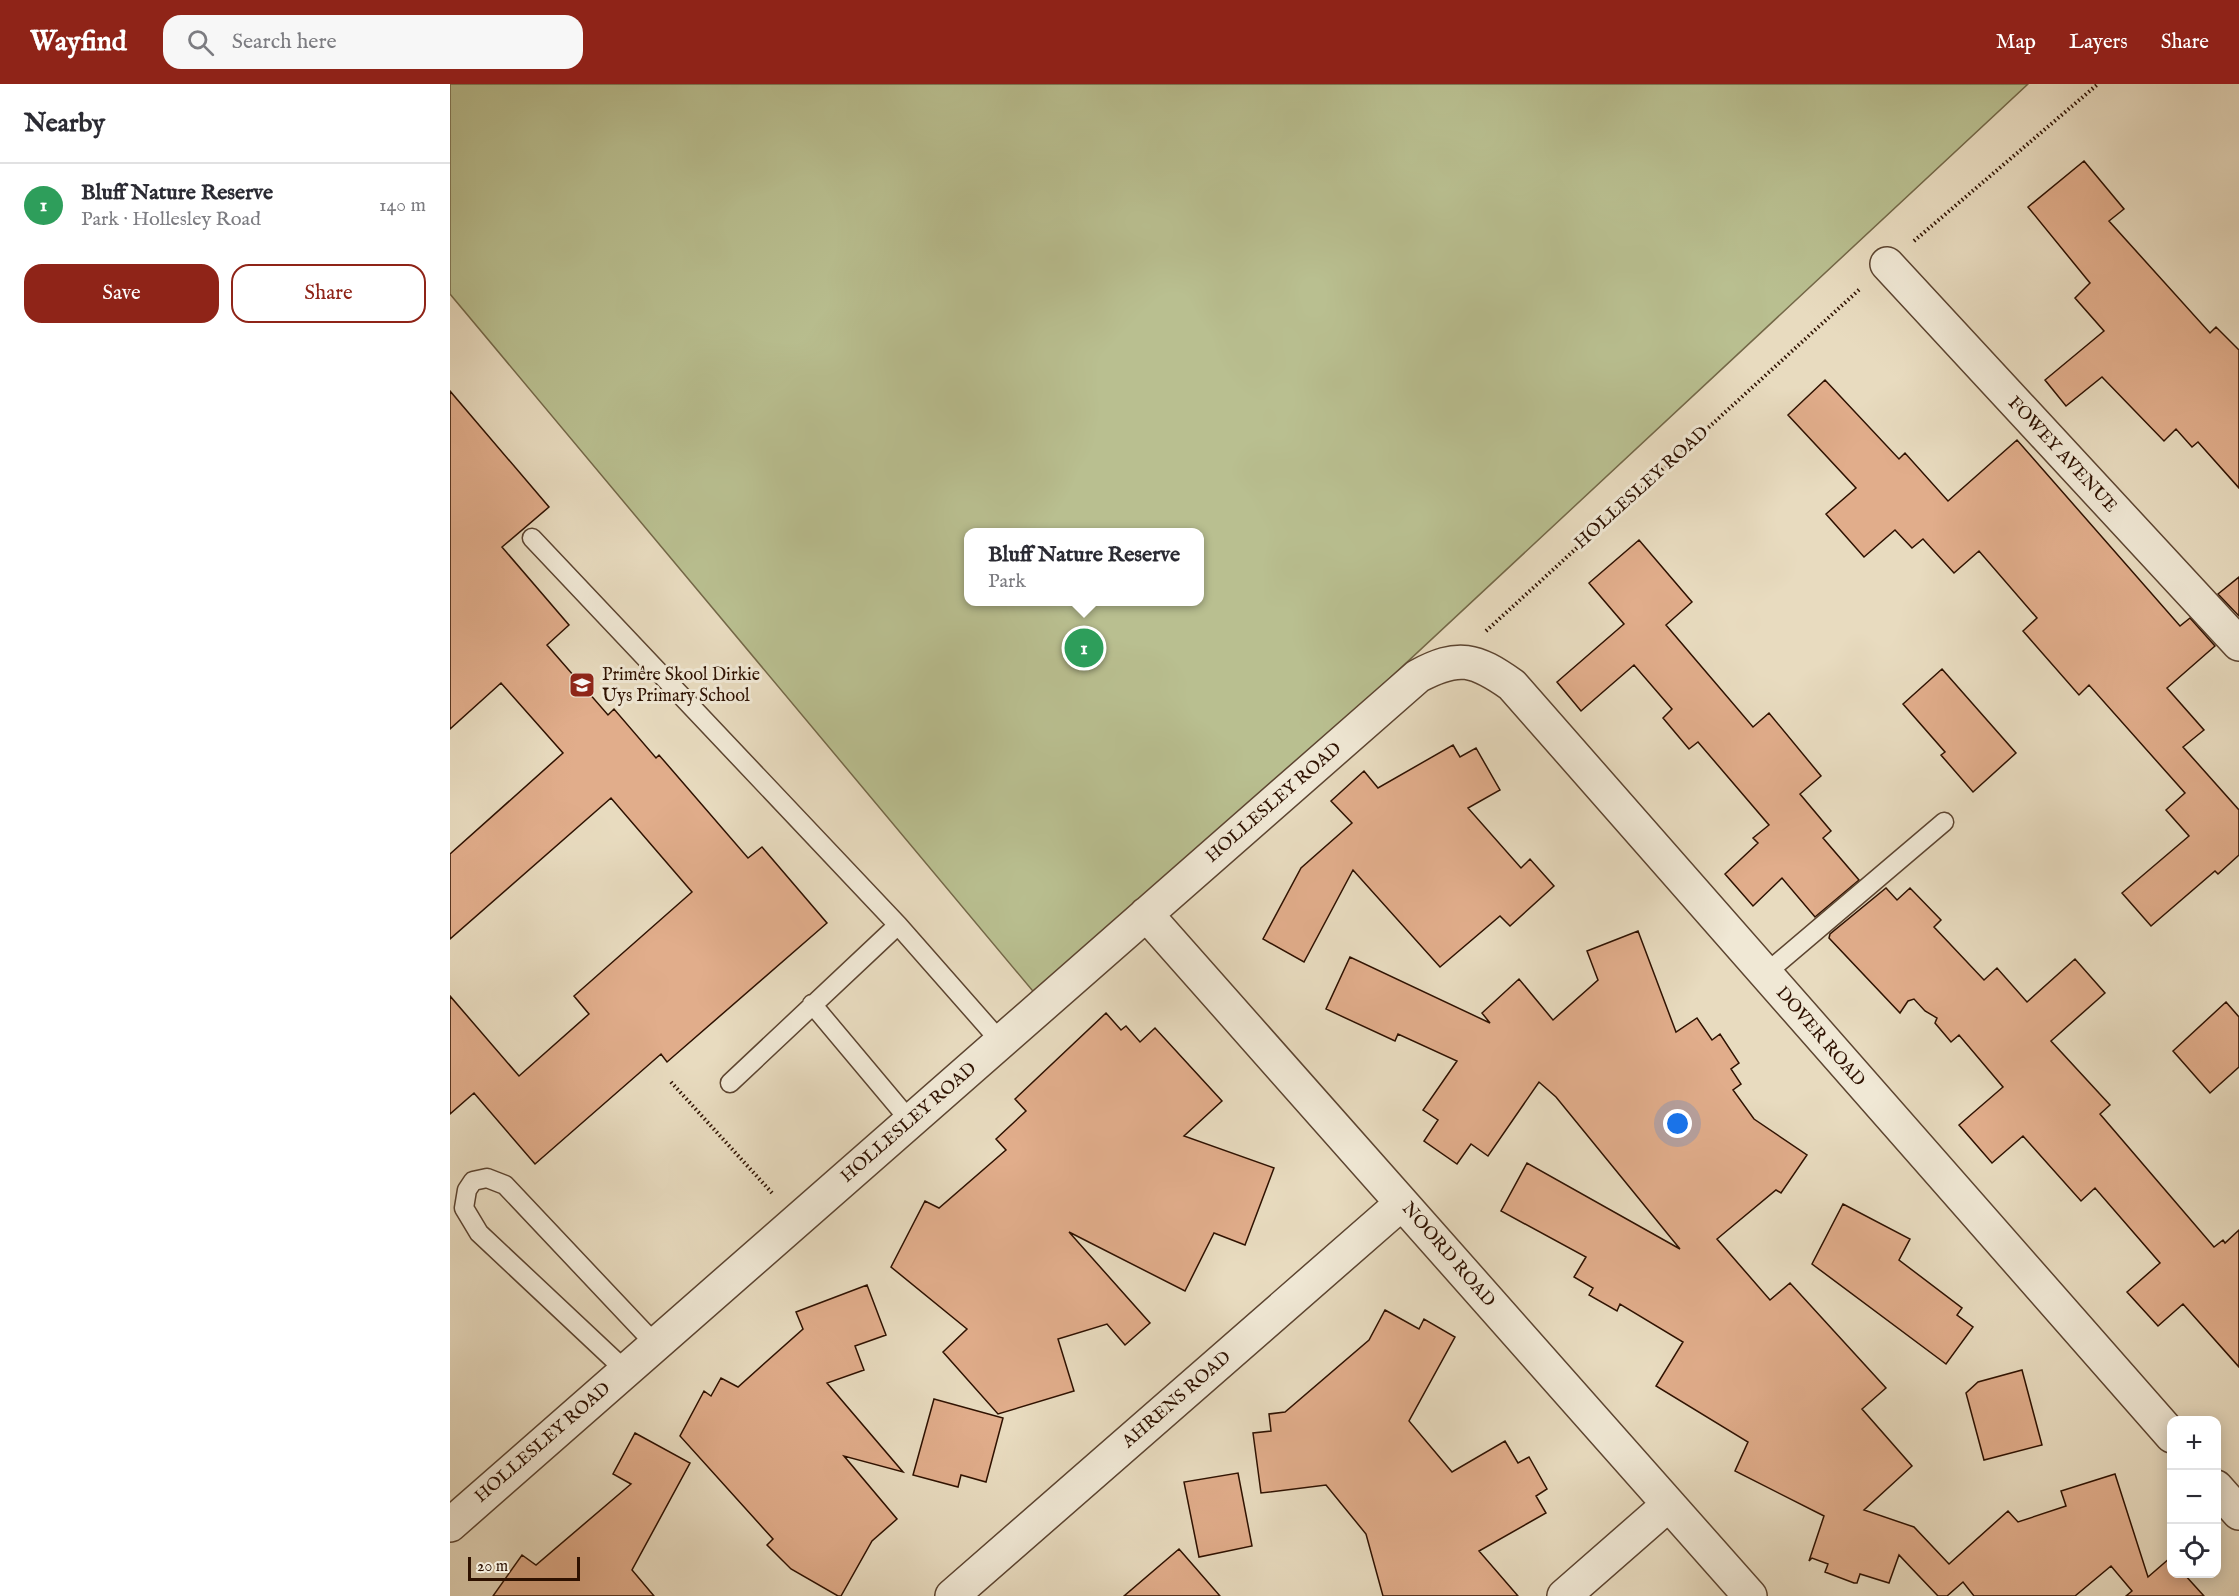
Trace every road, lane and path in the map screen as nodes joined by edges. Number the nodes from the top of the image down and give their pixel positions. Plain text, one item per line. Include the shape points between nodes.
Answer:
1 (2098, 84) edge
2 (1887, 264) junction
3 (532, 538) dead end
4 (2239, 644) edge
5 (1454, 661) junction
6 (1944, 822) dead end
7 (1146, 914) junction
8 (898, 925) junction
9 (1765, 974) junction
10 (812, 1004) junction
11 (1000, 1042) junction
12 (671, 1082) dead end
13 (730, 1083) dead end
14 (911, 1122) junction
15 (1402, 1203) junction
16 (800, 1220) junction
17 (657, 1346) junction
18 (626, 1371) junction
19 (2167, 1430) edge
20 (2221, 1492) edge
21 (1668, 1505) junction
22 (2239, 1513) edge
23 (450, 1525) edge
24 (952, 1596) edge
25 (1564, 1596) edge
26 (1750, 1596) edge

1 - 2 path, HOLLESLEY ROAD
2 - 4 street, FOWEY AVENUE
2 - 5 path, HOLLESLEY ROAD
3 - 8 lane
5 - 7 street, HOLLESLEY ROAD via 1418,676
5 - 9 street, DOVER ROAD via 1472,663 1512,685
6 - 9 lane
7 - 11 street, HOLLESLEY ROAD
7 - 15 street, NOORD ROAD
8 - 10 lane
8 - 11 lane
9 - 19 street, DOVER ROAD
10 - 13 lane
10 - 14 lane
11 - 14 street, HOLLESLEY ROAD
12 - 16 path
14 - 16 street, HOLLESLEY ROAD
15 - 21 street, NOORD ROAD
15 - 24 street, AHRENS ROAD
16 - 17 street, HOLLESLEY ROAD
17 - 18 street, HOLLESLEY ROAD
17 - 18 lane via 505,1185 487,1178 473,1181 464,1208 479,1233
18 - 23 street, HOLLESLEY ROAD
20 - 22 street
21 - 25 street
21 - 26 street, NOORD ROAD

